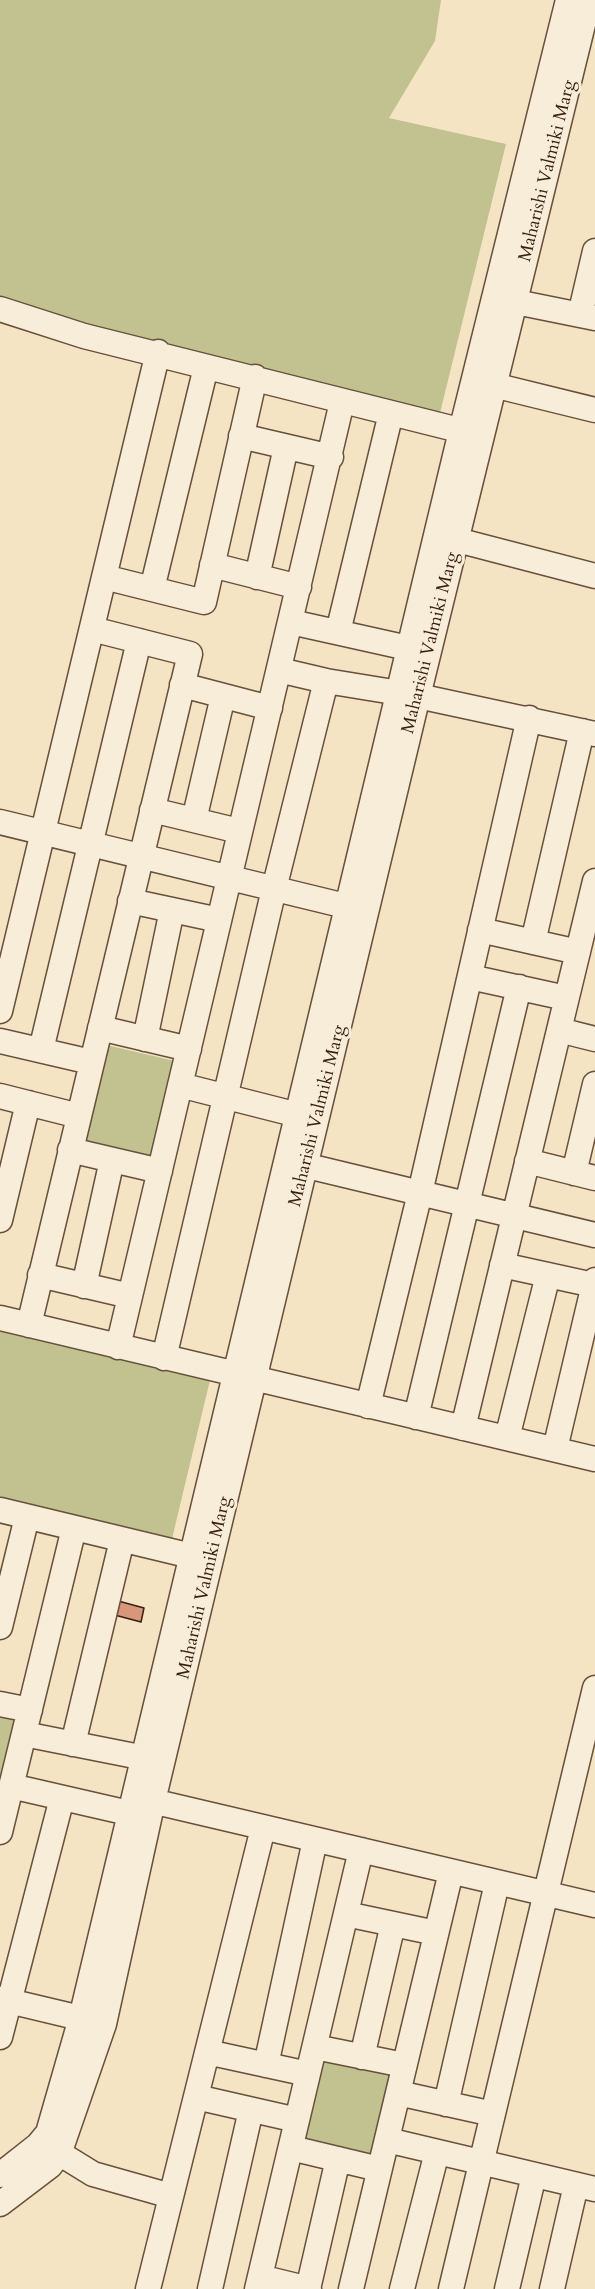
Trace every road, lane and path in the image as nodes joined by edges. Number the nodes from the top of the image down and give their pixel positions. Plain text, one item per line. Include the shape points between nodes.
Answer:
1 (568, 0) edge
2 (590, 0) edge
3 (576, 50) edge
4 (595, 251) edge
5 (505, 299) junction
6 (2, 313) edge
7 (588, 317) edge
8 (158, 352) junction
9 (206, 367) junction
10 (255, 377) junction
11 (485, 383) junction
12 (342, 402) junction
13 (595, 410) edge
14 (391, 413) junction
15 (472, 434) junction
16 (242, 436) junction
17 (286, 447) junction
18 (331, 457) junction
19 (457, 540) junction
20 (212, 565) junction
21 (595, 576) edge
22 (104, 577) junction
23 (256, 577) junction
24 (299, 587) junction
25 (152, 589) junction
26 (291, 622) junction
27 (92, 628) junction
28 (338, 632) junction
29 (139, 641) junction
30 (420, 650) junction
31 (279, 670) junction
32 (326, 681) junction
33 (182, 685) junction
34 (409, 694) junction
35 (223, 696) junction
36 (270, 708) junction
37 (529, 718) junction
38 (588, 732) edge
39 (152, 810) junction
40 (194, 820) junction
41 (0, 822) edge
42 (240, 831) junction
43 (42, 832) junction
44 (91, 844) junction
45 (141, 856) junction
46 (229, 878) junction
47 (595, 881) edge
48 (274, 889) junction
49 (130, 901) junction
50 (357, 909) junction
51 (172, 910) junction
52 (219, 920) junction
53 (590, 926) edge
54 (480, 930) junction
55 (533, 942) junction
56 (578, 952) junction
57 (470, 977) junction
58 (519, 987) junction
59 (566, 998) junction
60 (0, 1011) edge
61 (100, 1028) junction
62 (558, 1030) junction
63 (145, 1039) junction
64 (595, 1039) edge
65 (0, 1041) edge
66 (189, 1049) junction
67 (41, 1050) junction
68 (92, 1062) junction
69 (595, 1084) edge
70 (180, 1085) junction
71 (0, 1096) edge
72 (225, 1096) junction
73 (28, 1103) junction
74 (298, 1115) junction
75 (79, 1116) junction
76 (70, 1150) junction
77 (112, 1160) junction
78 (526, 1161) junction
79 (296, 1163) junction
80 (160, 1171) junction
81 (585, 1176) edge
82 (420, 1193) junction
83 (467, 1205) junction
84 (513, 1216) junction
85 (0, 1220) edge
86 (595, 1235) edge
87 (502, 1265) junction
88 (40, 1275) junction
89 (548, 1275) junction
90 (595, 1282) edge
91 (84, 1286) junction
92 (130, 1296) junction
93 (0, 1318) edge
94 (29, 1325) junction
95 (118, 1347) junction
96 (164, 1358) junction
97 (245, 1377) junction
98 (368, 1406) junction
99 (416, 1417) junction
100 (464, 1428) junction
101 (507, 1438) junction
102 (555, 1449) junction
103 (595, 1459) edge
104 (0, 1510) edge
105 (27, 1517) junction
106 (74, 1528) junction
107 (122, 1540) junction
108 (202, 1559) junction
109 (0, 1627) edge
110 (595, 1688) edge
111 (0, 1704) edge
112 (30, 1710) junction
113 (590, 1727) edge
114 (24, 1734) junction
115 (73, 1744) junction
116 (145, 1758) junction
117 (11, 1786) junction
118 (62, 1798) junction
119 (143, 1808) junction
120 (1, 1821) edge
121 (263, 1828) junction
122 (315, 1840) junction
123 (361, 1850) junction
124 (451, 1872) junction
125 (497, 1883) junction
126 (545, 1893) junction
127 (595, 1905) edge
128 (346, 1914) junction
129 (393, 1924) junction
130 (436, 1933) junction
131 (4, 2000) edge
132 (92, 2021) junction
133 (0, 2037) edge
134 (315, 2047) junction
135 (207, 2052) junction
136 (362, 2056) junction
137 (266, 2065) junction
138 (404, 2065) junction
139 (308, 2074) junction
140 (398, 2093) junction
141 (196, 2097) junction
142 (446, 2104) junction
143 (251, 2110) junction
144 (493, 2114) junction
145 (297, 2120) junction
146 (387, 2140) junction
147 (50, 2148) junction
148 (291, 2148) junction
149 (436, 2152) junction
150 (338, 2159) junction
151 (481, 2162) junction
152 (380, 2169) junction
153 (0, 2175) edge
154 (534, 2175) junction
155 (586, 2187) edge
156 (171, 2196) junction
157 (0, 2204) edge
158 (259, 2283) edge
159 (148, 2289) edge
160 (210, 2289) edge
161 (308, 2289) edge
162 (351, 2289) edge
163 (402, 2289) edge
164 (451, 2289) edge
165 (507, 2289) edge
166 (552, 2289) edge

1 - 3 street, Maharishi Valmiki Marg
2 - 3 street, Maharishi Valmiki Marg
3 - 5 street, Maharishi Valmiki Marg
4 - 7 street
5 - 7 street
5 - 11 street, Maharishi Valmiki Marg
6 - 8 street
8 - 9 street
8 - 22 street
9 - 10 street
9 - 25 street
10 - 12 street
10 - 16 street
11 - 13 street
11 - 15 street, Maharishi Valmiki Marg
12 - 14 street
12 - 18 street
14 - 15 street
14 - 28 street
15 - 19 street, Maharishi Valmiki Marg
15 - 30 street, Maharishi Valmiki Marg
16 - 17 street
16 - 20 street
17 - 18 street
17 - 23 street
18 - 24 street
19 - 21 street
19 - 30 street, Maharishi Valmiki Marg
20 - 23 street
20 - 25 street via 204,602
22 - 25 street
22 - 27 street
23 - 24 street
24 - 26 street
26 - 28 street
26 - 31 street
27 - 29 street
27 - 43 street
28 - 30 street
29 - 33 street via 190,654
29 - 44 street
30 - 34 street, Maharishi Valmiki Marg
31 - 32 street
31 - 36 street
32 - 34 street
32 - 48 street
33 - 35 street
33 - 39 street
34 - 37 street
34 - 50 street, Maharishi Valmiki Marg
35 - 36 street
35 - 40 street
36 - 42 street
37 - 38 street
37 - 54 street
38 - 55 street
39 - 40 street
39 - 45 street
40 - 42 street
41 - 43 street
42 - 46 street
43 - 44 street
43 - 60 street
44 - 45 street
44 - 67 street
45 - 46 street
45 - 49 street
46 - 48 street
46 - 52 street
47 - 53 street
48 - 50 street
48 - 72 street
49 - 51 street
49 - 61 street
50 - 74 street, Maharishi Valmiki Marg
50 - 79 street, Maharishi Valmiki Marg
51 - 52 street
51 - 63 street
52 - 66 street
53 - 56 street
54 - 55 street
54 - 57 street
55 - 56 street
56 - 59 street
57 - 58 street
57 - 82 street
58 - 59 street
58 - 83 street
59 - 62 street
61 - 63 street
61 - 68 street
62 - 64 street
62 - 78 street
63 - 66 street
65 - 67 street
66 - 70 street
67 - 68 street
68 - 75 street
69 - 81 street
70 - 72 street
70 - 80 street
71 - 73 street
72 - 74 street
72 - 96 street
73 - 75 street
73 - 85 street
74 - 79 street, Maharishi Valmiki Marg
75 - 76 street
76 - 77 street
76 - 88 street
77 - 80 street
77 - 91 street
78 - 81 street
78 - 84 street
79 - 82 street
79 - 97 street, Maharishi Valmiki Marg
80 - 92 street
82 - 83 street
82 - 98 street
83 - 84 street
83 - 99 street
84 - 86 street
84 - 87 street
87 - 89 street
87 - 100 street
88 - 91 street
88 - 94 street
89 - 90 street
89 - 101 street
90 - 102 street
91 - 92 street
92 - 95 street
93 - 94 street
94 - 95 street
95 - 96 street
96 - 97 street
97 - 98 street
97 - 108 street, Maharishi Valmiki Marg
98 - 99 street
99 - 100 street
100 - 101 street
101 - 102 street
102 - 103 street
104 - 105 street
105 - 106 street
105 - 109 street
106 - 107 street
106 - 112 street
107 - 108 street
107 - 115 street
108 - 116 street, Maharishi Valmiki Marg
108 - 119 street, Maharishi Valmiki Marg
110 - 113 street
111 - 112 street
112 - 114 street
113 - 126 street
114 - 115 street
114 - 117 street
115 - 116 street
116 - 119 street, Maharishi Valmiki Marg
117 - 118 street
117 - 120 street
118 - 119 street
118 - 131 street
119 - 121 street
119 - 132 street, Maharishi Valmiki Marg
121 - 122 street
121 - 135 street
122 - 123 street
122 - 137 street
123 - 124 street
123 - 128 street
124 - 125 street
124 - 130 street
125 - 126 street
125 - 142 street
126 - 127 street
126 - 144 street
128 - 129 street
128 - 134 street
129 - 130 street
129 - 136 street
130 - 138 street
131 - 132 street
131 - 133 street
132 - 147 street, Maharishi Valmiki Marg via 48,2133
134 - 136 street
134 - 139 street
135 - 137 street
135 - 141 street
136 - 138 street
137 - 139 street
138 - 140 street
139 - 145 street
140 - 142 street
140 - 146 street
141 - 143 street
141 - 156 street
142 - 144 street
143 - 145 street
143 - 160 street
144 - 151 street
145 - 148 street
146 - 149 street
146 - 152 street
147 - 153 street, Maharishi Valmiki Marg
147 - 156 street via 113,2182
147 - 157 street, Maharishi Valmiki Marg via 50,2166
148 - 150 street
148 - 158 street
149 - 151 street
149 - 163 street
150 - 152 street
150 - 161 street
151 - 154 street
151 - 164 street
152 - 162 street
154 - 155 street
154 - 165 street
155 - 166 street
156 - 159 street
158 - 161 street

